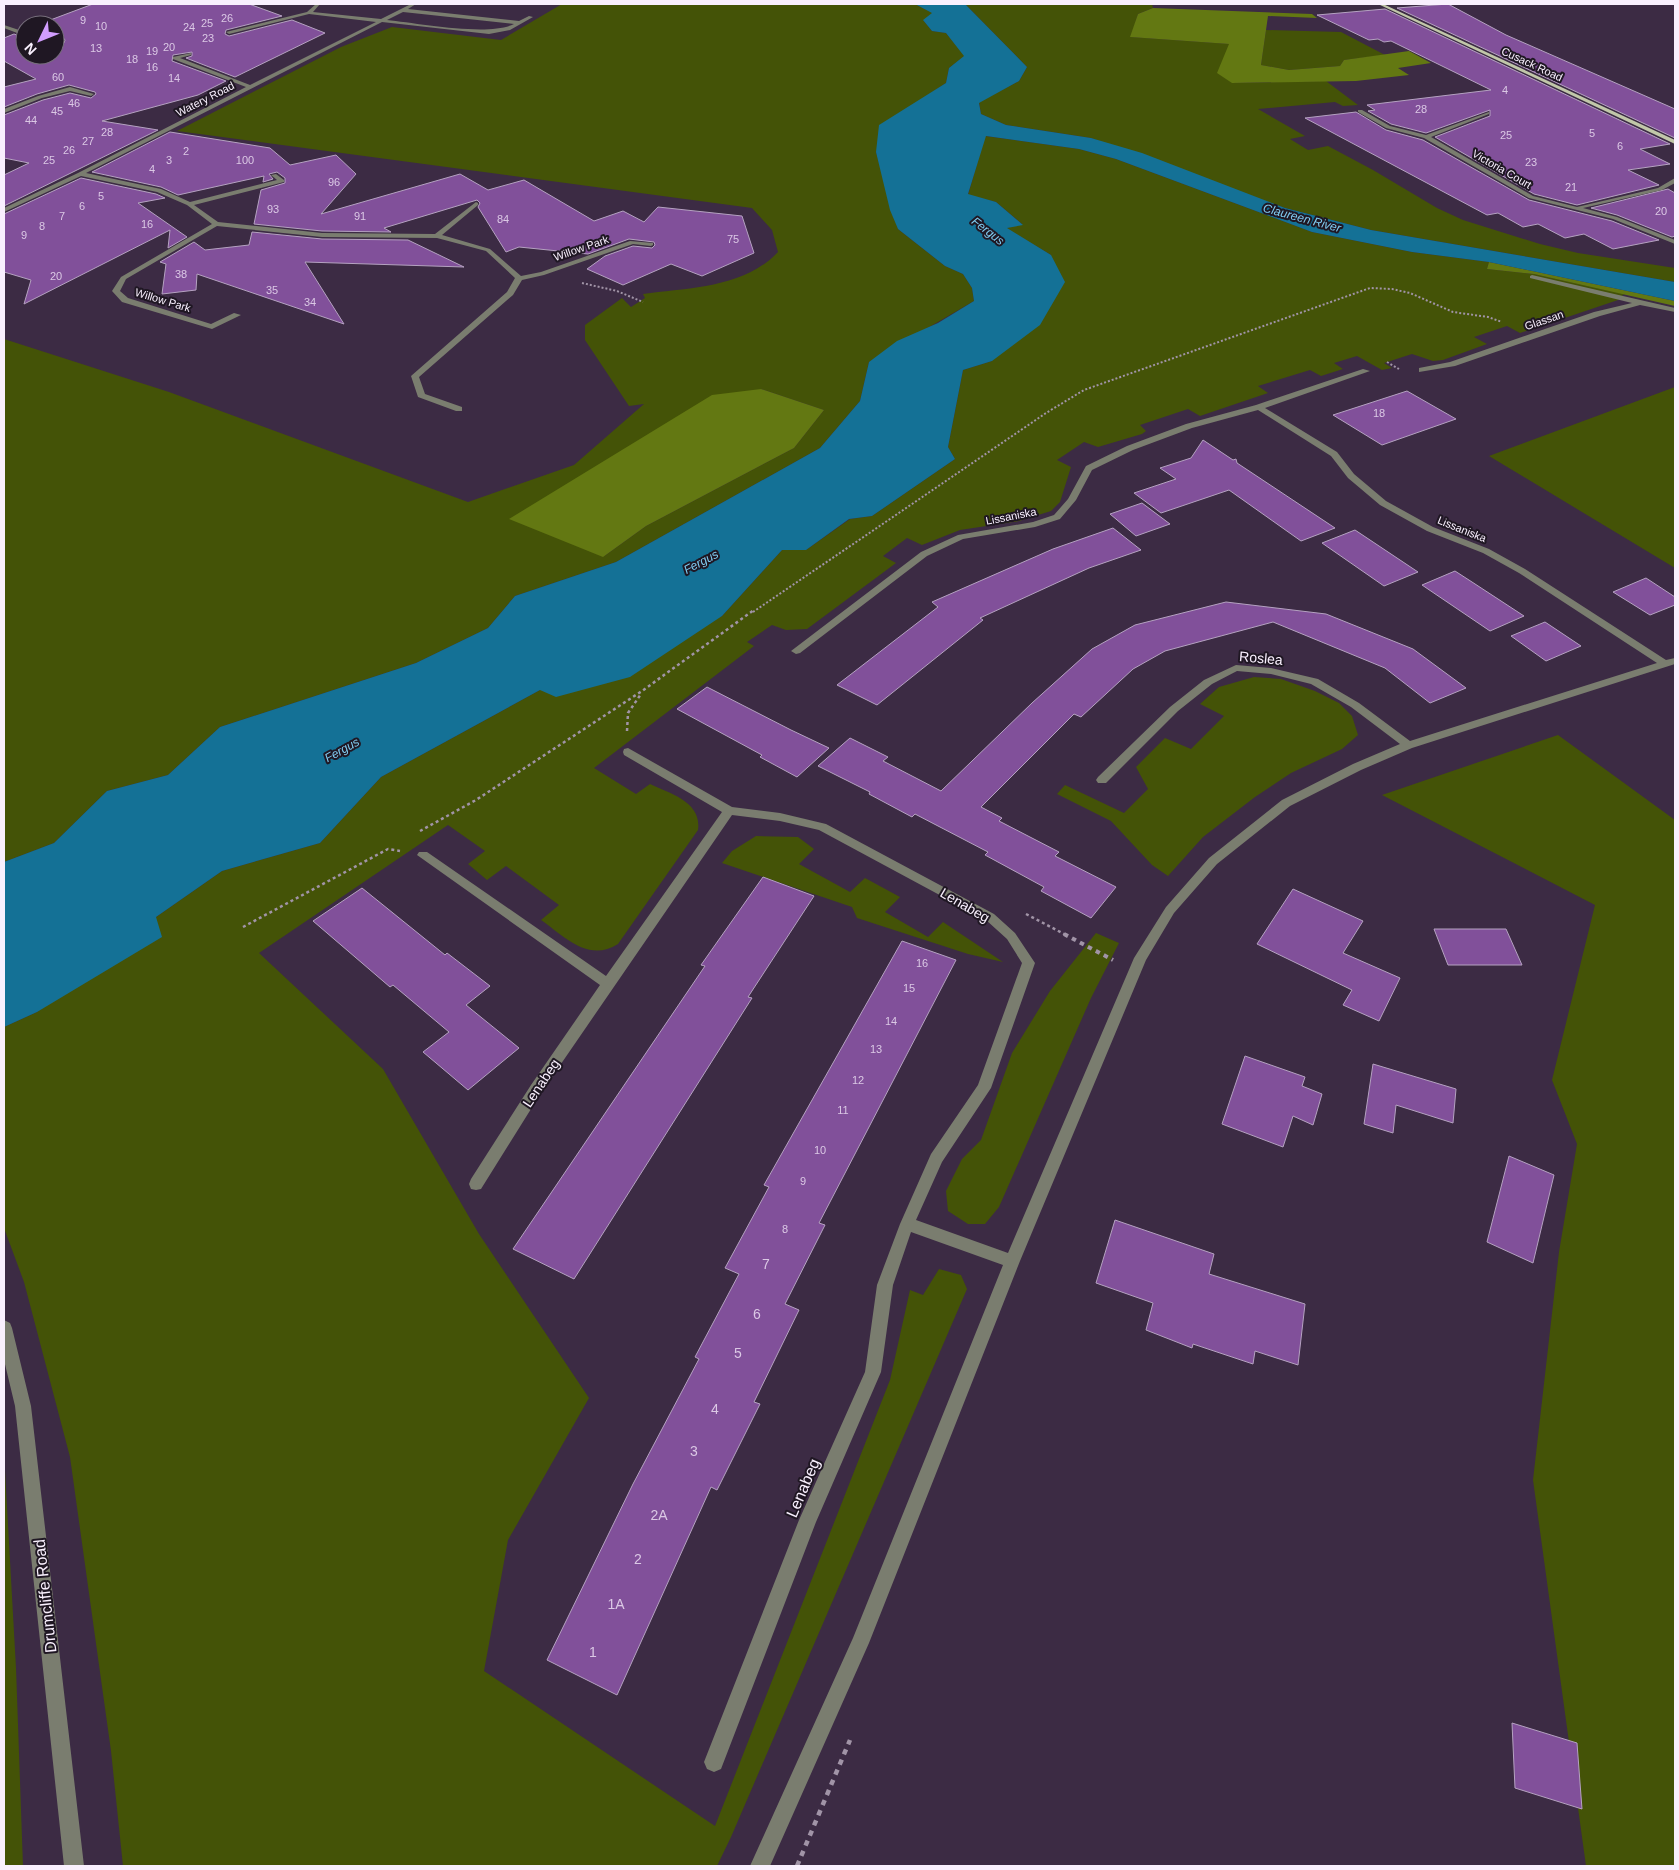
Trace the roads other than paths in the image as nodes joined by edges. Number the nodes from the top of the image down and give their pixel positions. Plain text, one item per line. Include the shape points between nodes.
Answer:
1 (318, 4) edge
2 (414, 4) edge
3 (1380, 4) edge
4 (402, 10) junction
5 (309, 13) junction
6 (531, 17) dead end
7 (383, 19) junction
8 (518, 24) junction
9 (228, 32) dead end
10 (189, 54) dead end
11 (250, 86) junction
12 (91, 94) dead end
13 (4, 110) edge
14 (1360, 110) dead end
15 (1487, 113) dead end
16 (1476, 118) junction
17 (1489, 122) dead end
18 (1426, 137) junction
19 (1675, 142) edge
20 (80, 174) junction
21 (274, 175) dead end
22 (1675, 180) edge
23 (189, 204) junction
24 (476, 204) dead end
25 (1573, 208) junction
26 (4, 210) edge
27 (216, 224) junction
28 (437, 236) junction
29 (1675, 242) edge
30 (651, 244) dead end
31 (1532, 277) dead end
32 (518, 278) junction
33 (1640, 303) junction
34 (1675, 310) edge
35 (237, 314) dead end
36 (1422, 370) dead end
37 (1366, 371) dead end
38 (1259, 407) junction
39 (459, 409) dead end
40 (796, 650) dead end
41 (1670, 662) edge
42 (1408, 745) junction
43 (628, 752) road end
44 (1102, 780) dead end
45 (729, 811) junction
46 (422, 855) road end
47 (608, 984) junction
48 (476, 1184) dead end
49 (907, 1224) junction
50 (1012, 1261) junction
51 (4, 1328) edge
52 (714, 1762) dead end
53 (74, 1866) edge
54 (760, 1866) edge

1 - 5 street
2 - 4 street, Watery Road
3 - 19 main road, Cusack Road
4 - 7 street, Watery Road
4 - 8 street
5 - 7 street
5 - 9 street
6 - 8 street
7 - 8 street via 489,32
7 - 11 street, Watery Road
10 - 11 street via 175,58
11 - 20 street, Watery Road
12 - 13 street via 70,89
14 - 18 street, Victoria Court via 1388,127
15 - 16 street
16 - 17 street
16 - 18 street
18 - 25 street, Victoria Court via 1531,197
20 - 23 street via 160,190
20 - 26 street, Watery Road
21 - 23 street via 282,181
22 - 25 street, Victoria Court via 1660,189
23 - 27 street
24 - 28 street
25 - 29 street, Victoria Court via 1615,218
27 - 28 street via 322,235
27 - 35 street, Willow Park via 122,278 116,291 125,300 212,327
28 - 32 street via 488,250
30 - 32 street, Willow Park via 632,242 542,274
31 - 33 street
32 - 39 street via 510,293 416,376 421,395
33 - 34 street, Glassan
33 - 36 street, Glassan via 1597,314 1452,364
37 - 38 street, Lissaniska
38 - 40 street, Lissaniska via 1189,426 1130,448 1089,468 1072,500 1057,517 1036,524 961,537 924,554
38 - 41 street, Lissaniska via 1334,454 1351,476 1383,503 1430,529 1486,551 1522,570
41 - 42 street
42 - 44 street, Roslea via 1355,705 1314,681 1271,671 1236,668 1208,682 1174,709
42 - 50 street via 1286,803 1213,861 1170,910 1140,958
43 - 45 street, Lenabeg
45 - 47 street, Lenabeg
45 - 49 street, Lenabeg via 780,817 822,827 990,917 1011,936 1029,963 984,1088 936,1158
46 - 47 street
47 - 48 street, Lenabeg
49 - 50 street
49 - 52 street, Lenabeg via 885,1285 873,1372 808,1520
50 - 54 street via 860,1643
51 - 53 street, Drumcliffe Road via 23,1406

